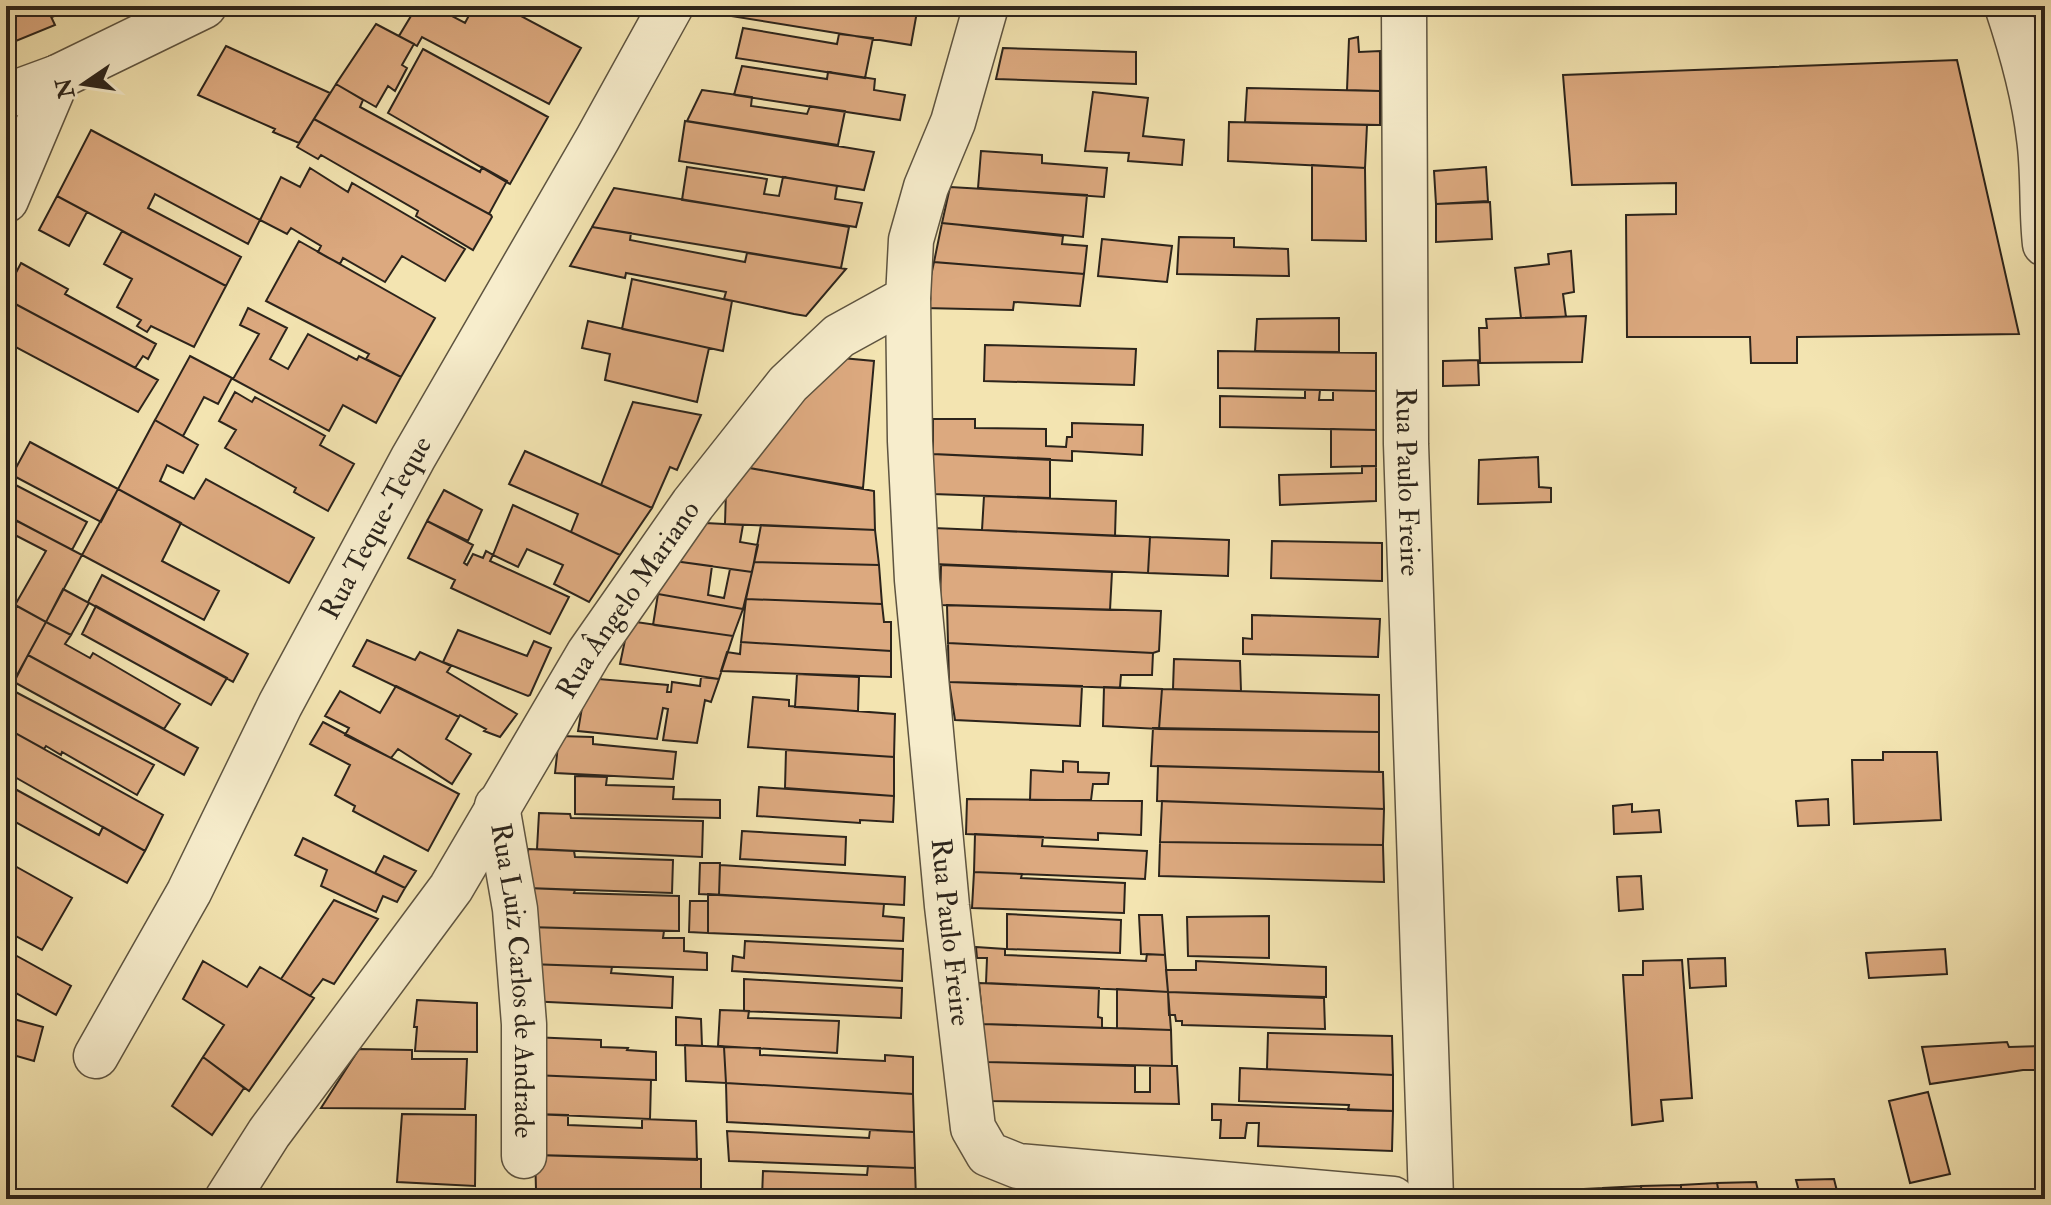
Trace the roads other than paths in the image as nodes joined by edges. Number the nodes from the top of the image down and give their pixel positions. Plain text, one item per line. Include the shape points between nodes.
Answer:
1 (204, 6) edge
2 (671, 6) edge
3 (986, 6) edge
4 (1404, 6) edge
5 (2007, 6) edge
6 (58, 77) junction
7 (6, 96) edge
8 (2042, 143) edge
9 (6, 200) edge
10 (2045, 244) edge
11 (908, 298) junction
12 (497, 806) junction
13 (96, 1056) dead end
14 (524, 1156) dead end
15 (227, 1199) edge
16 (1393, 1199) edge
17 (1431, 1199) edge

1 - 6 street
2 - 13 street, Rua Teque-Teque via 413,458 280,705 189,892
3 - 11 street via 911,240
4 - 17 street, Rua Paulo Freire via 1406,444
5 - 8 street
6 - 7 street
6 - 9 street
8 - 10 street
11 - 12 street, Rua Ângelo Mariano via 839,336 788,384 693,504 589,653
11 - 16 street, Rua Paulo Freire via 917,580 973,1128 988,1154 1018,1166
12 - 14 street, Rua Luiz Carlos de Andrade via 515,909 524,1024
12 - 15 street, Rua Ângelo Mariano via 451,888 269,1133

